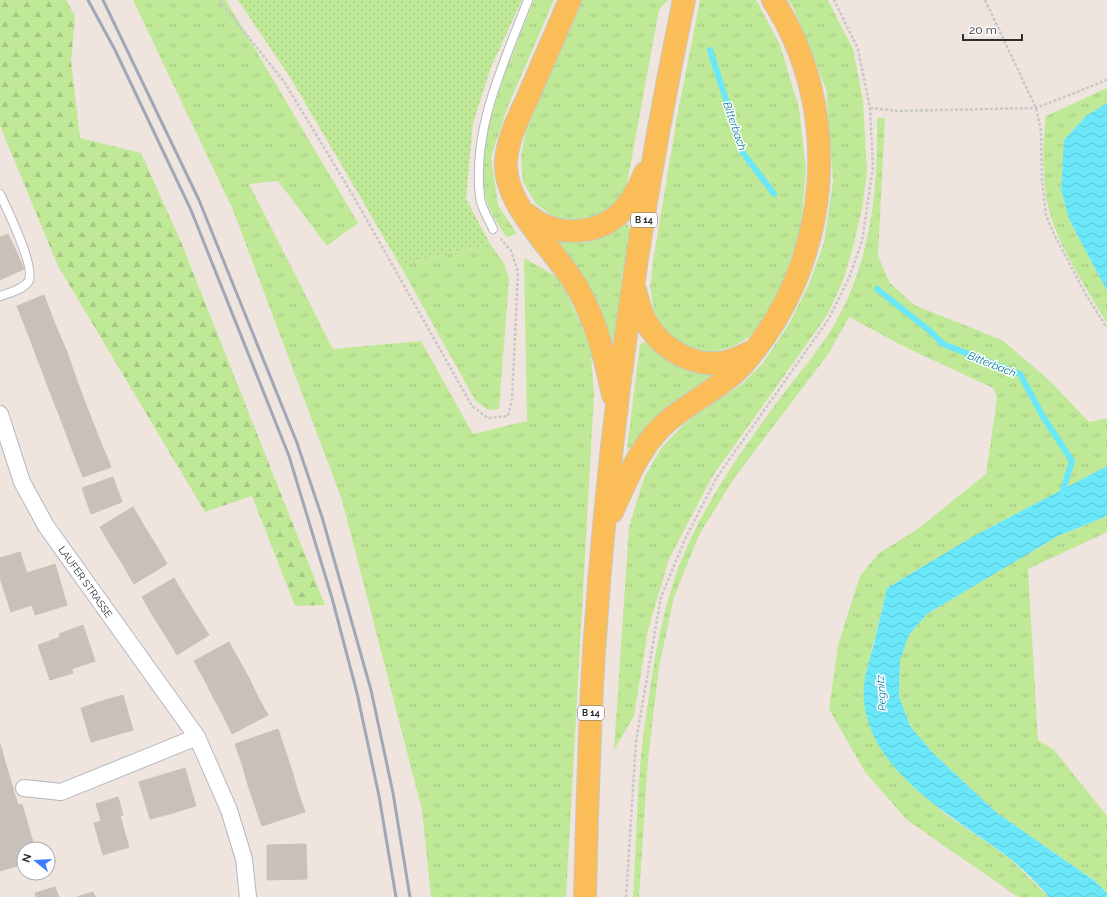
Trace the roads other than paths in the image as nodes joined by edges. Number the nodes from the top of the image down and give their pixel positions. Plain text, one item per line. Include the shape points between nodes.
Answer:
1 (528, 0) edge
2 (570, 0) edge
3 (684, 0) edge
4 (773, 0) edge
5 (654, 154) junction
6 (0, 194) edge
7 (521, 209) junction
8 (493, 229) road end
9 (633, 286) junction
10 (0, 296) edge
11 (755, 350) junction
12 (617, 410) junction
13 (0, 414) edge
14 (604, 529) junction
15 (197, 737) junction
16 (24, 788) dead end
17 (248, 897) edge
18 (585, 897) edge

1 - 8 lane via 485,119 480,163 480,199
2 - 7 main road via 509,146 506,160 507,176 515,201
3 - 5 main road, B 14
4 - 11 main road via 791,31 808,76 818,123 820,171 814,219 802,266 782,309
5 - 7 main road via 623,210 596,228 564,231 548,227
5 - 9 main road, B 14
6 - 10 lane via 31,272 28,282
7 - 12 main road via 565,268 588,308 604,353
9 - 11 main road via 644,319 672,351 712,363 728,361
9 - 12 main road, B 14
11 - 14 main road via 729,378 668,421 653,437 639,455
12 - 14 main road, B 14
13 - 15 street, LAUFER STRASSE via 22,482 46,526
14 - 18 main road, B 14 via 594,652
15 - 16 street via 61,792
15 - 17 street, LAUFER STRASSE via 229,810 244,859

